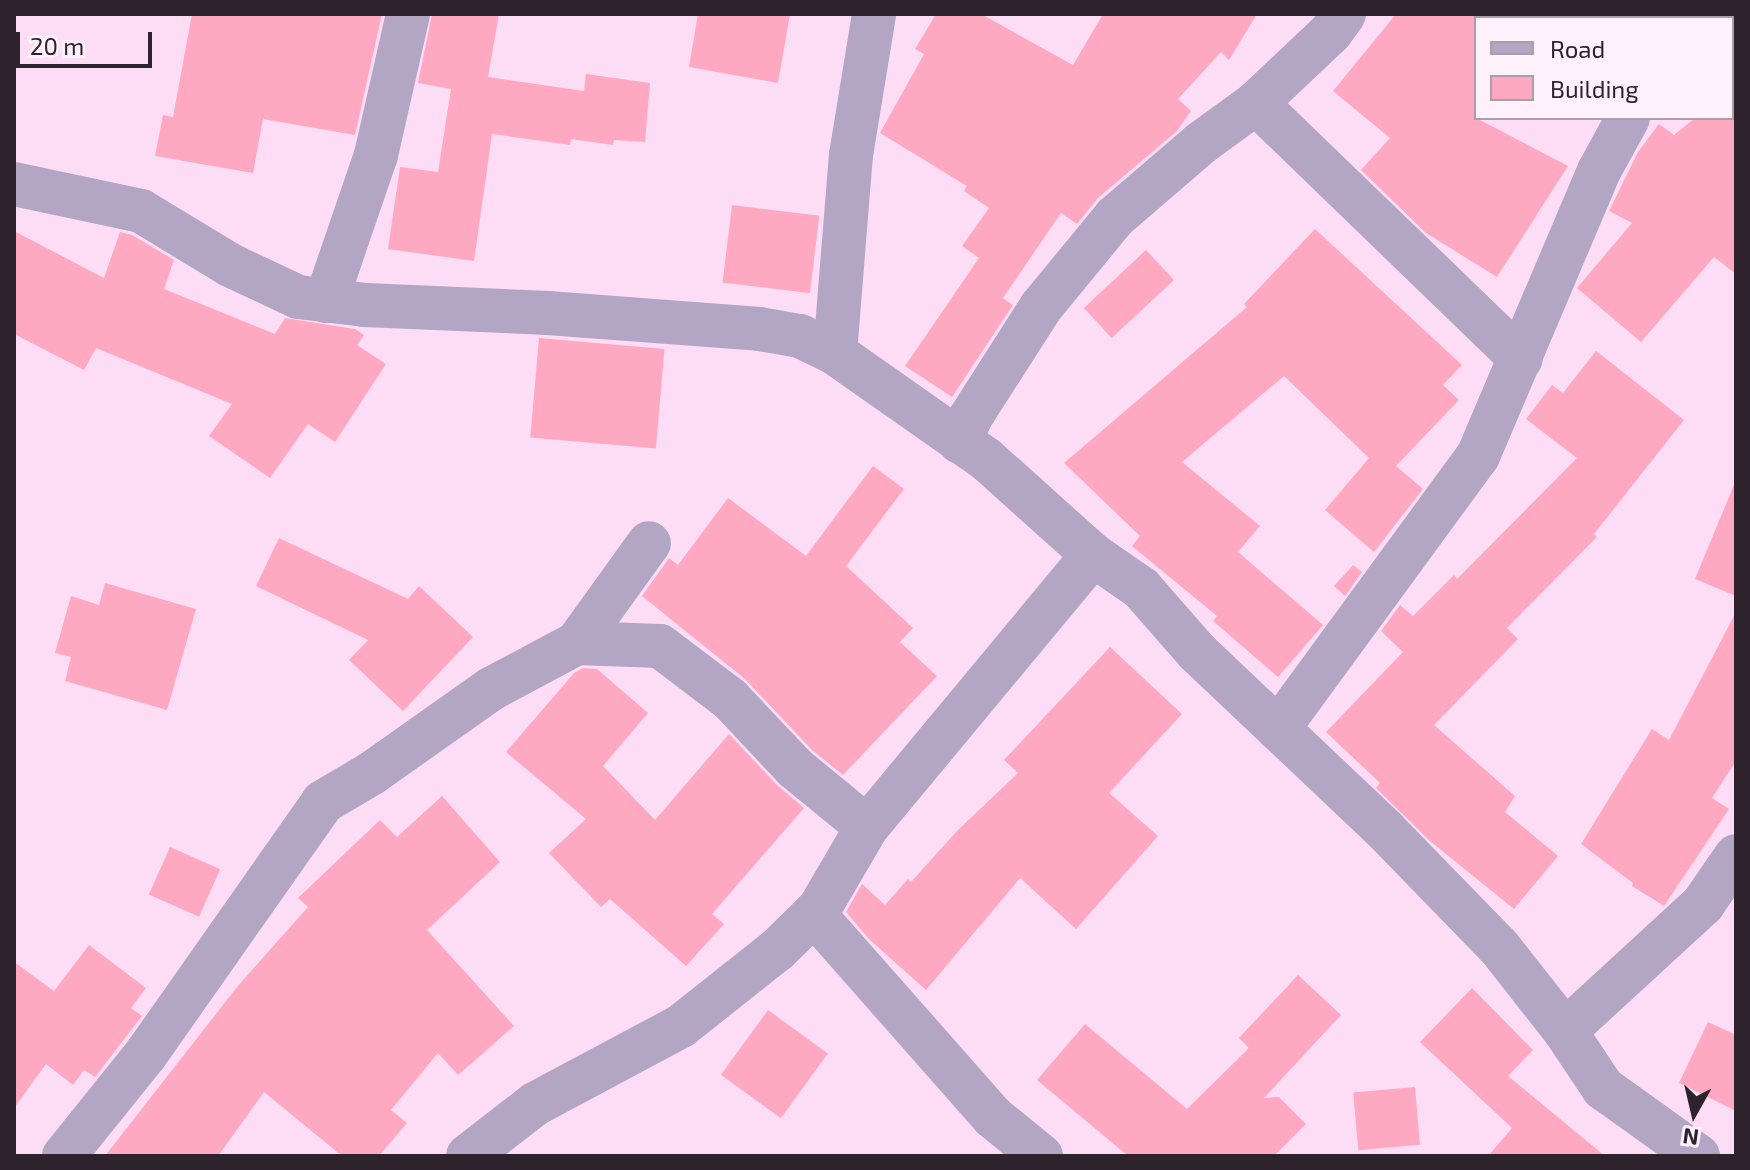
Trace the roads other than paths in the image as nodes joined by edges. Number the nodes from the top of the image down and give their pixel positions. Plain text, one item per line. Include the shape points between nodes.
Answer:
1 (408, 14) edge
2 (874, 14) edge
3 (1344, 14) edge
4 (1256, 103) junction
5 (1627, 120) edge
6 (14, 184) edge
7 (326, 301) junction
8 (835, 353) junction
9 (1521, 359) junction
10 (960, 442) junction
11 (649, 543) dead end
12 (1093, 555) junction
13 (577, 643) junction
14 (1278, 729) junction
15 (867, 827) junction
16 (1736, 856) edge
17 (814, 914) junction
18 (1565, 1031) junction
19 (64, 1156) edge
20 (468, 1156) edge
21 (1041, 1156) edge
22 (1698, 1156) edge

1 - 7 street via 376,155
2 - 8 street via 851,155
3 - 4 street
4 - 9 street
4 - 10 street via 1115,217 1041,307 993,379
5 - 9 street via 1599,171
6 - 7 street via 141,211 230,265 298,297
7 - 8 street via 759,329 800,336
8 - 10 street
9 - 14 street via 1478,456
10 - 12 street
11 - 13 street
12 - 14 street via 1141,588 1197,652
12 - 15 street
13 - 15 street via 660,646 730,699 795,768
13 - 19 street via 491,689 323,802 146,1054
14 - 18 street via 1499,947
15 - 17 street
16 - 18 street via 1703,904
17 - 20 street via 681,1026 535,1104
17 - 21 street via 993,1117
18 - 22 street via 1603,1088

